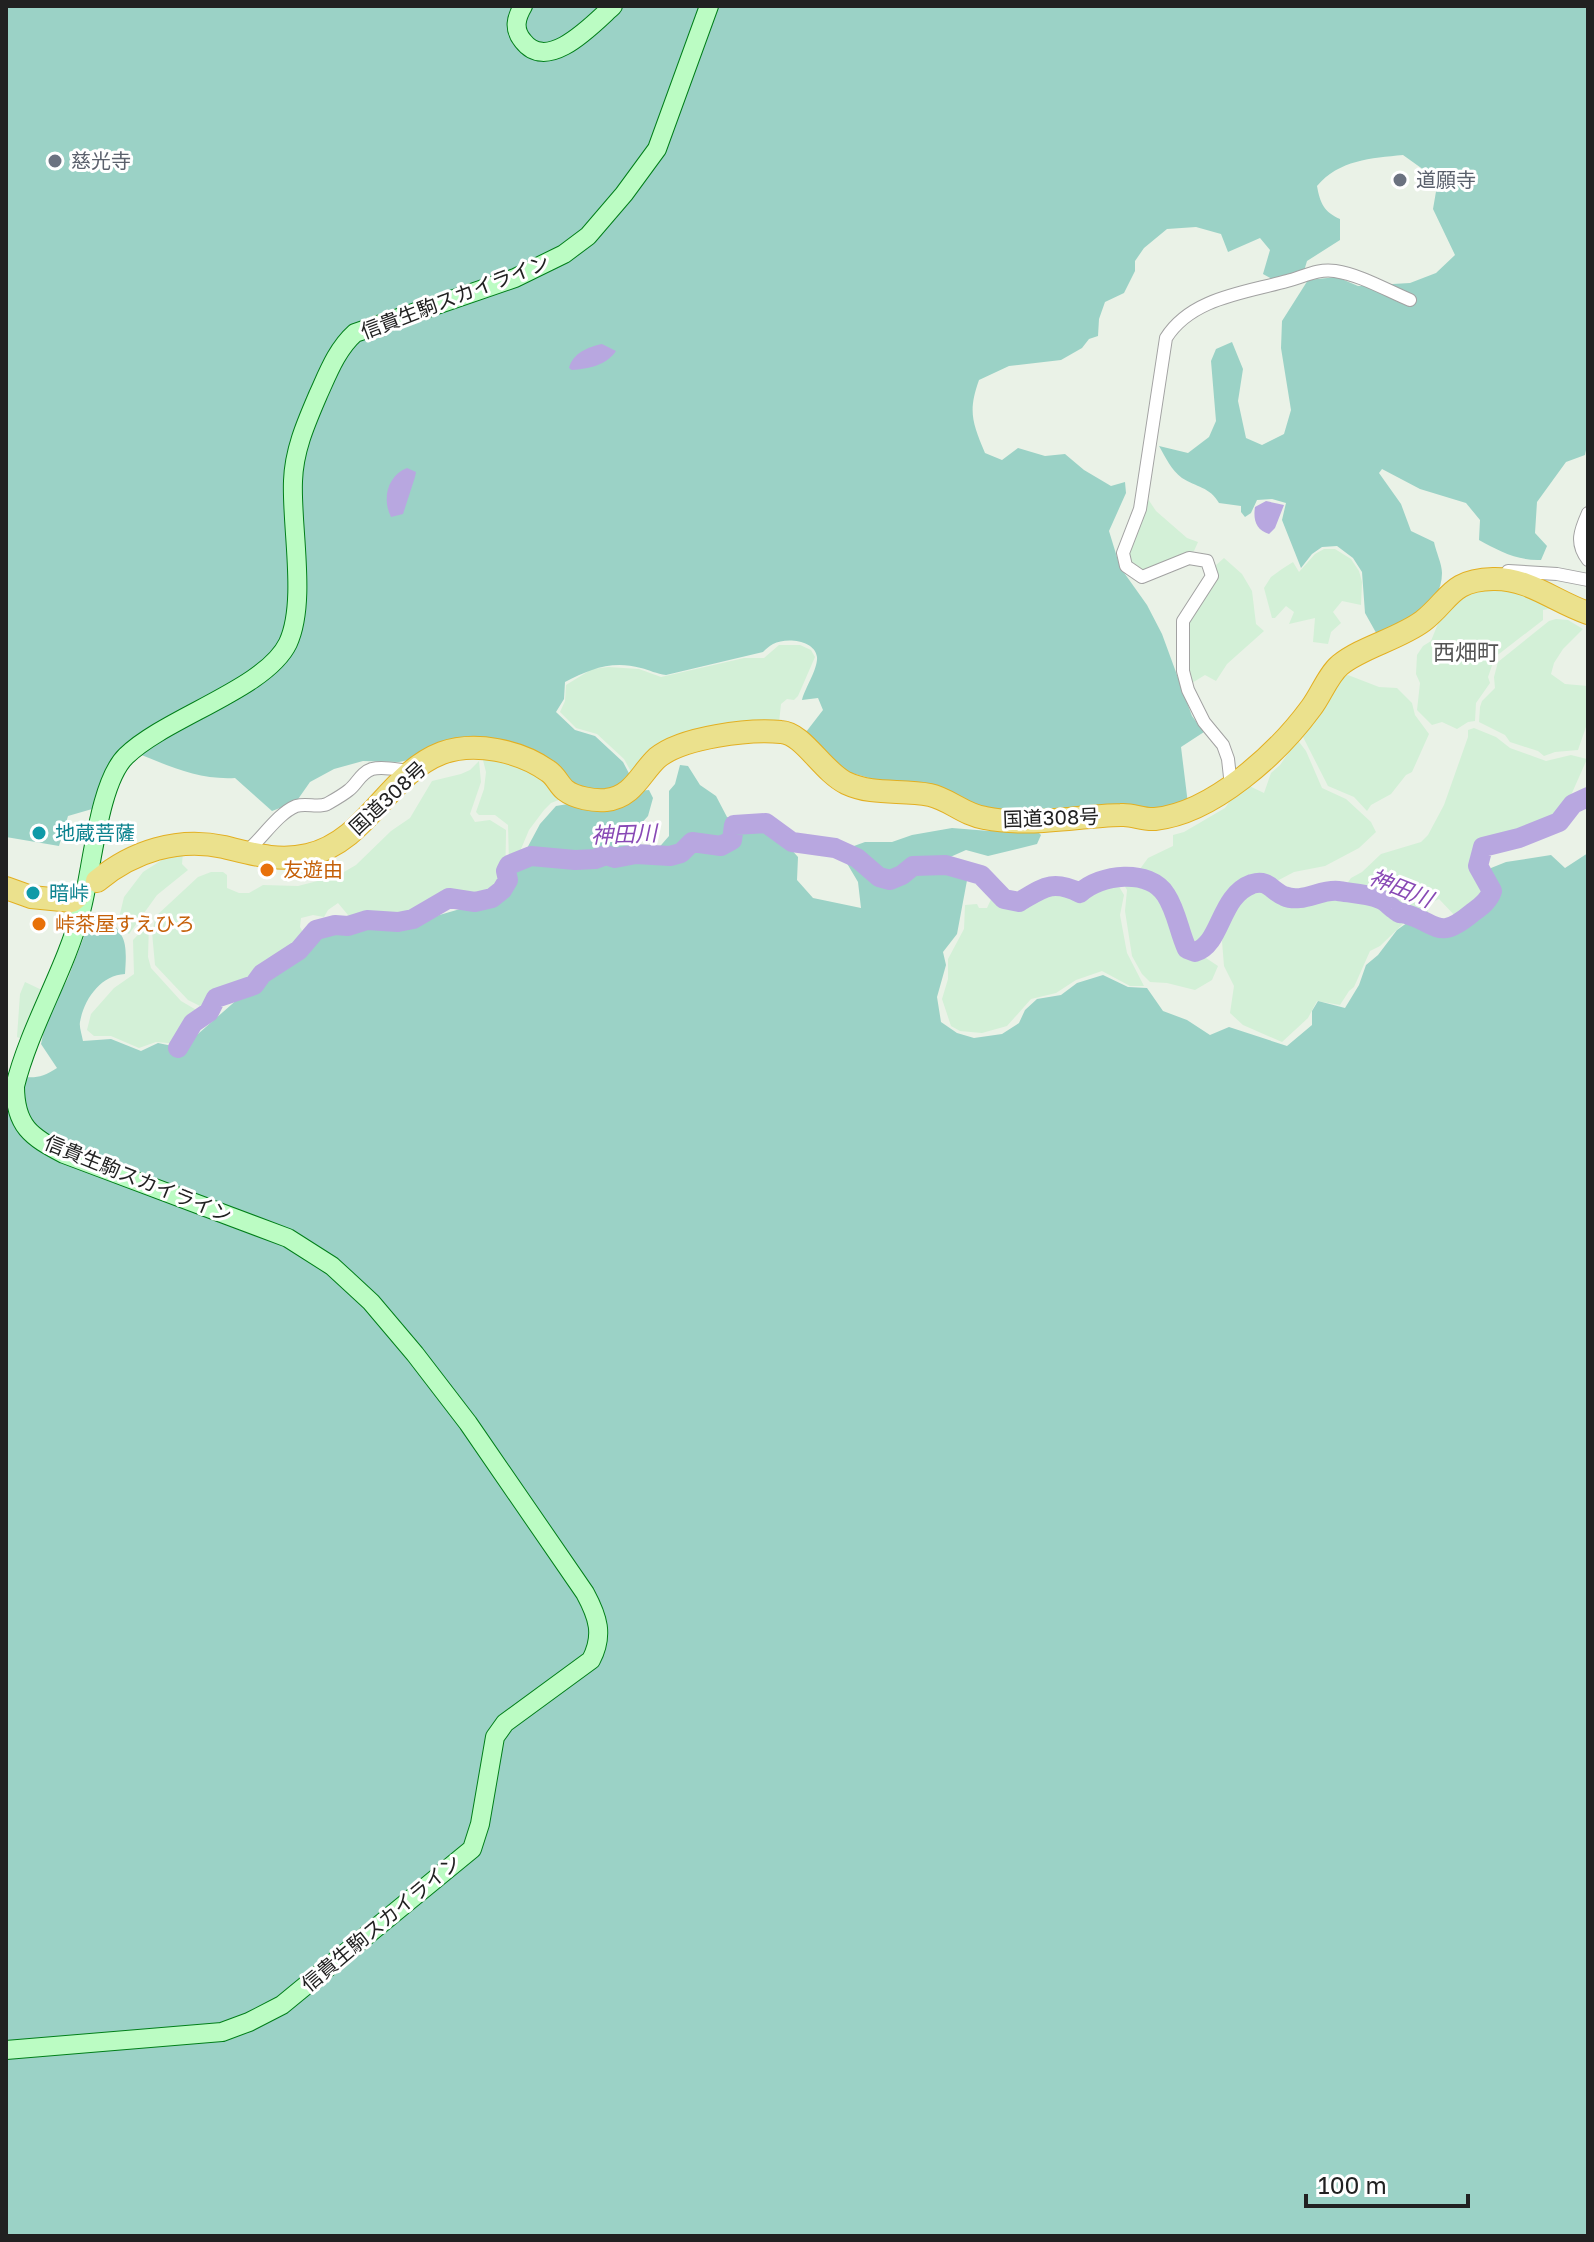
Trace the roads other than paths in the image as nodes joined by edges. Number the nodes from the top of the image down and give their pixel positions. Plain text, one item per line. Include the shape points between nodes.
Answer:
1 (523, 6) edge
2 (613, 6) edge
3 (709, 6) edge
4 (1410, 300) dead end
5 (1588, 513) edge
6 (1588, 560) edge
7 (1494, 579) junction
8 (1588, 580) edge
9 (1588, 613) edge
10 (413, 771) junction
11 (1231, 786) junction
12 (244, 853) junction
13 (97, 881) dead end
14 (6, 888) edge
15 (77, 897) dead end
16 (6, 2050) edge

1 - 2 street via 517,17 519,35 525,45 546,51 571,43
3 - 16 street, 信貴生駒スカイライン via 657,149 588,236 515,278 370,325 341,349 295,454 296,611 287,644 266,670 139,744 116,768 81,911 15,1086 20,1118 40,1142 288,1238 349,1280 468,1423 585,1593 597,1615 598,1646 591,1660 505,1723 495,1737 472,1849 282,2005 222,2032
4 - 11 street via 1354,276 1313,272 1211,302 1175,325 1166,338 1140,509 1123,553 1126,566 1142,577 1189,558 1207,561 1211,569 1212,576 1183,621 1183,671 1204,722 1223,745
5 - 6 street via 1579,540
7 - 8 street via 1495,569
7 - 9 highway, 国道308号 via 1531,586
7 - 11 highway, 国道308号 via 1459,586 1421,623 1344,662 1298,725
10 - 11 highway, 国道308号 via 450,751 491,750 545,769 578,797 608,800 633,789 669,751 708,738 779,731 795,735 846,783 879,793 938,797 990,820 1121,815 1160,819
10 - 12 highway, 国道308号 via 336,844 284,858
10 - 12 street via 369,770 350,790 323,806 297,806
12 - 13 highway, 国道308号 via 194,842 173,845 136,856
14 - 15 highway via 31,897

